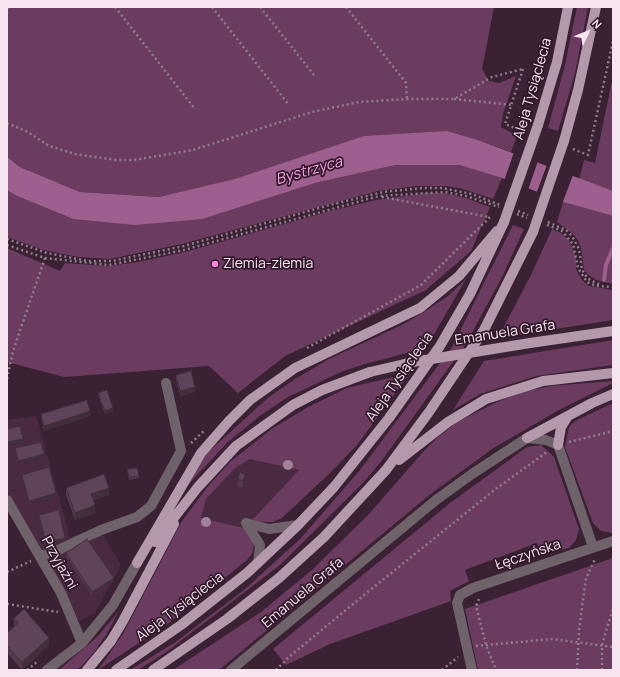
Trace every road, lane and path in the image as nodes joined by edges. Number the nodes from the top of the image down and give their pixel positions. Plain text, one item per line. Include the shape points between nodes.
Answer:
1 (114, 7) edge
2 (212, 7) edge
3 (260, 7) edge
4 (346, 7) edge
5 (568, 7) edge
6 (596, 7) edge
7 (613, 42) edge
8 (314, 75) dead end
9 (407, 99) junction
10 (454, 99) junction
11 (289, 105) dead end
12 (512, 105) junction
13 (194, 109) dead end
14 (7, 123) edge
15 (505, 124) dead end
16 (588, 155) dead end
17 (379, 196) junction
18 (513, 211) dead end
19 (534, 219) dead end
20 (541, 221) dead end
21 (504, 222) junction
22 (7, 239) edge
23 (7, 245) edge
24 (45, 258) junction
25 (613, 287) edge
26 (613, 331) edge
27 (302, 351) dead end
28 (613, 373) edge
29 (7, 378) edge
30 (166, 383) dead end
31 (613, 394) edge
32 (568, 416) junction
33 (211, 424) dead end
34 (613, 431) edge
35 (528, 438) junction
36 (558, 446) junction
37 (181, 451) junction
38 (386, 470) junction
39 (7, 500) edge
40 (185, 505) junction
41 (298, 526) junction
42 (613, 541) edge
43 (595, 552) junction
44 (40, 556) junction
45 (137, 563) junction
46 (258, 563) junction
47 (7, 572) edge
48 (478, 599) dead end
49 (7, 604) edge
50 (613, 608) edge
51 (70, 614) junction
52 (82, 643) junction
53 (578, 643) junction
54 (486, 645) junction
55 (468, 647) junction
56 (613, 647) edge
57 (37, 662) dead end
58 (27, 670) edge
59 (47, 670) edge
60 (87, 670) edge
61 (116, 670) edge
62 (153, 670) edge
63 (231, 670) edge
64 (276, 670) edge
65 (442, 670) edge
66 (472, 670) edge
67 (496, 670) edge
68 (577, 670) edge
69 (602, 670) edge

1 - 13 path
2 - 11 path
3 - 8 path
4 - 9 path via 406,83
5 - 21 main road, Aleja Tysiąclecia, bridge via 556,68
6 - 38 main road, bridge via 564,141 534,232 484,330 438,400
7 - 16 path
9 - 10 path
9 - 14 path via 359,102 312,112 193,150 134,160 75,154 49,146 28,132
10 - 12 path
10 - 12 path via 492,77 523,69
12 - 15 path
17 - 22 path via 445,192 506,208 472,194 447,188 383,192 184,246 112,261 88,261 47,253
17 - 24 path via 184,250 124,263 94,264
17 - 27 path via 490,217 421,285
18 - 19 path
20 - 25 path via 569,238 576,251 578,268 587,282 596,286
21 - 41 main road, Aleja Tysiąclecia via 470,294 440,346 357,459
21 - 45 main road via 459,276 420,308 295,368 250,400 201,453
23 - 24 path
24 - 29 path via 13,352
26 - 40 main road, Emanuela Grafa, bridge via 413,362 370,372 293,405 263,426 227,456
28 - 38 main road via 543,381 486,399 448,422
30 - 37 street
31 - 32 main road
32 - 35 main road
32 - 36 main road via 561,427
33 - 37 path
34 - 36 path
35 - 36 street via 546,440
35 - 63 street, Emanuela Grafa via 436,500
36 - 43 street
36 - 64 path via 544,453 457,520 288,657
37 - 44 street via 151,506 137,517 101,530 56,552
38 - 62 main road via 324,538 279,578 228,619
39 - 44 street, Przyjaźni
40 - 45 main road
40 - 60 main road via 123,621 111,641
41 - 46 main road, Aleja Tysiąclecia
41 - 46 street via 269,529 246,523 260,545
42 - 43 street, Łęczyńska
43 - 53 path via 586,578
43 - 55 street, Łęczyńska via 473,588 460,595 457,603
44 - 47 path
44 - 51 street, Przyjaźni
45 - 52 street via 112,605
46 - 61 main road, Aleja Tysiąclecia via 182,625
48 - 54 path via 476,606
49 - 51 path
50 - 69 path via 602,645
51 - 52 street, Przyjaźni
52 - 59 street
53 - 54 path via 552,639
53 - 56 path
53 - 68 path
54 - 55 path
54 - 67 path
55 - 65 path
55 - 66 street
57 - 58 path

